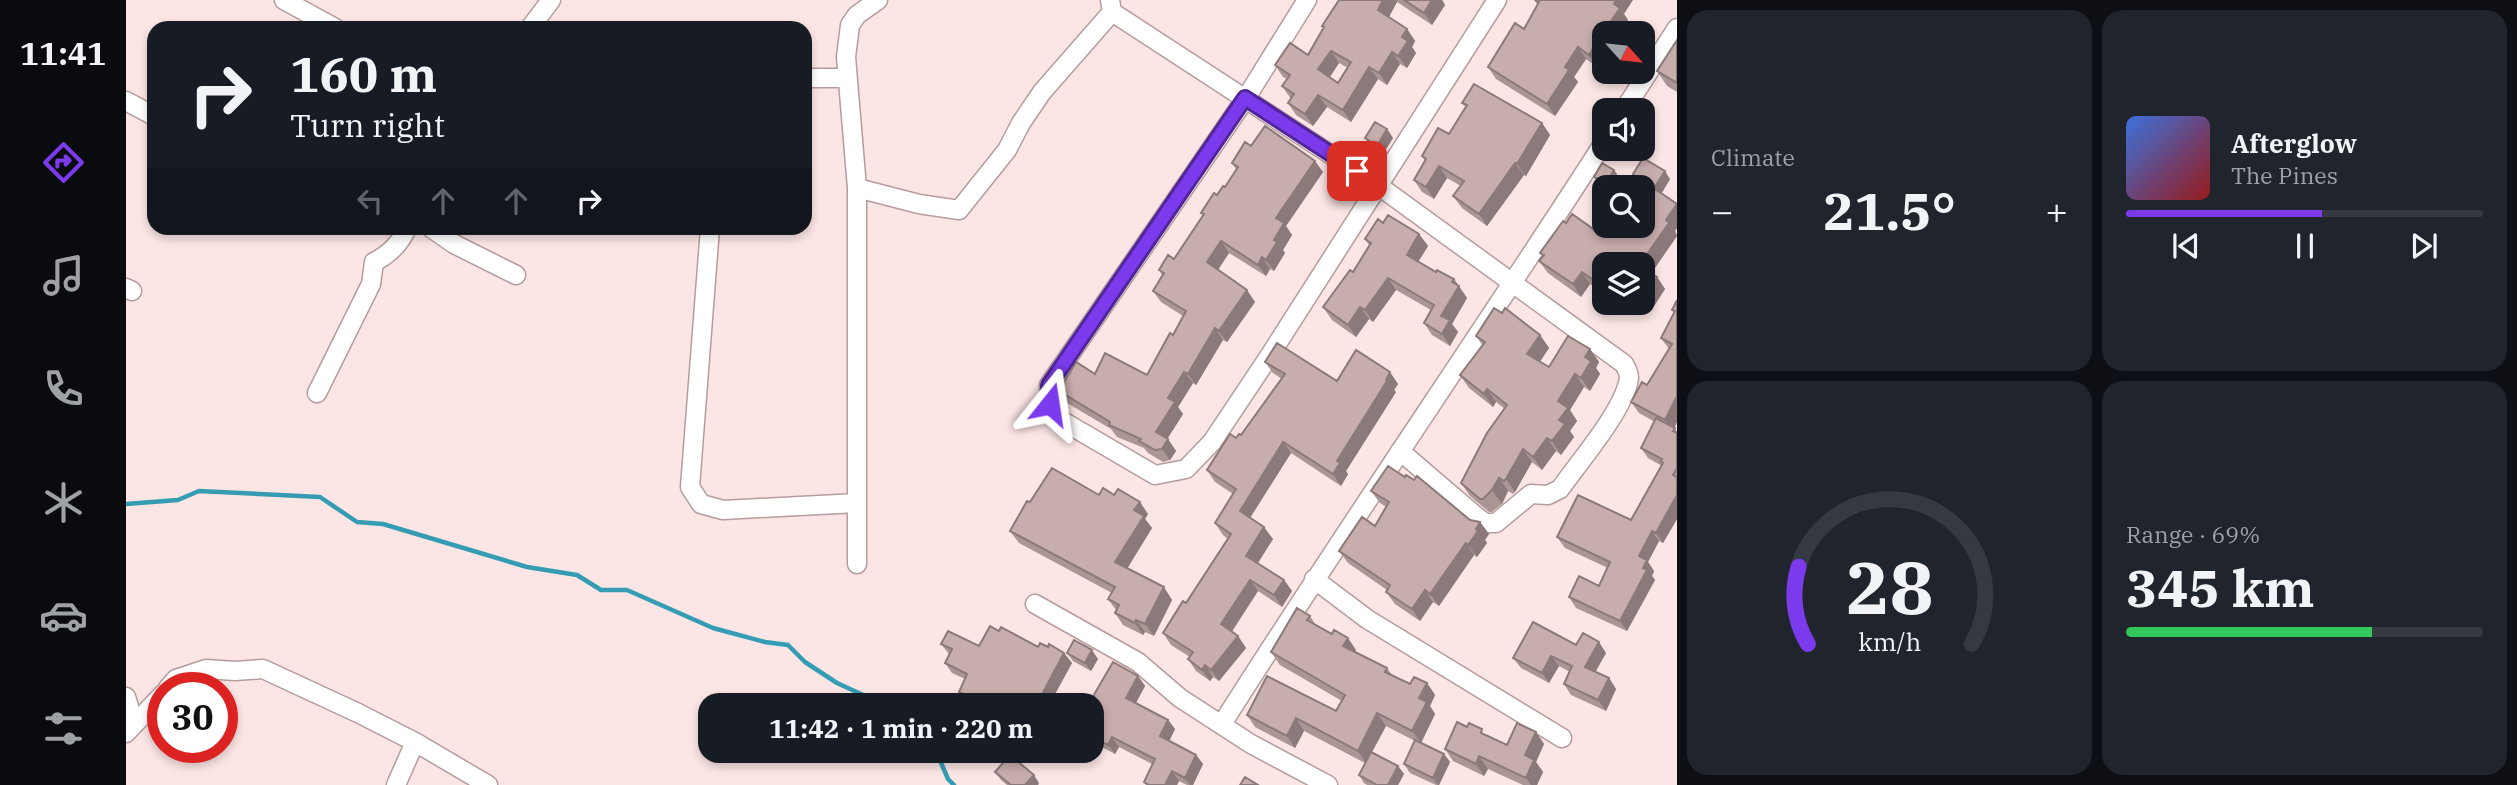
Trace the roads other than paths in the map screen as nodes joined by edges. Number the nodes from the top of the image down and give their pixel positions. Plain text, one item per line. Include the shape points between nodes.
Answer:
1 (284, 0) edge
2 (551, 0) edge
3 (878, 0) edge
4 (1307, 0) edge
5 (1497, 0) edge
6 (1111, 6) edge
7 (322, 21) edge
8 (535, 21) edge
9 (1677, 28) edge
10 (812, 78) edge
11 (848, 78) junction
12 (1245, 98) junction
13 (1632, 98) edge
14 (126, 101) edge
15 (147, 112) edge
16 (1592, 161) edge
17 (1379, 186) junction
18 (857, 188) junction
19 (404, 235) edge
20 (441, 235) edge
21 (709, 235) edge
22 (516, 275) dead end
23 (1513, 284) junction
24 (317, 393) dead end
25 (1399, 451) junction
26 (857, 503) junction
27 (857, 564) dead end
28 (1314, 579) junction
29 (1035, 604) dead end
30 (197, 672) edge
31 (126, 697) edge
32 (147, 711) edge
33 (126, 721) edge
34 (1222, 724) junction
35 (126, 733) edge
36 (1562, 738) dead end
37 (415, 742) junction
38 (396, 785) edge
39 (488, 785) edge
40 (1328, 785) edge

1 - 7 street
2 - 8 street
3 - 11 street via 850,25
4 - 12 street
5 - 17 street
6 - 12 street
6 - 18 street via 1042,92 1007,150 959,210
9 - 13 street
10 - 11 street
11 - 18 street
12 - 17 street
12 - 17 street via 1049,385 1050,404 1061,420 1155,475 1186,469 1212,442
14 - 15 street
16 - 23 street
17 - 23 street
18 - 26 street
19 - 24 street via 386,256 374,262 371,284
20 - 22 street
21 - 26 street via 690,487 701,505 723,510
23 - 25 street
23 - 25 street via 1624,363 1629,375 1614,413 1560,489 1548,495 1531,494 1496,523 1485,523
25 - 28 street
26 - 27 street
28 - 34 street
28 - 36 street via 1367,619
29 - 34 street via 1138,662 1180,698
30 - 37 street via 263,669
31 - 33 street
32 - 35 street
34 - 40 street
37 - 38 street
37 - 39 street

